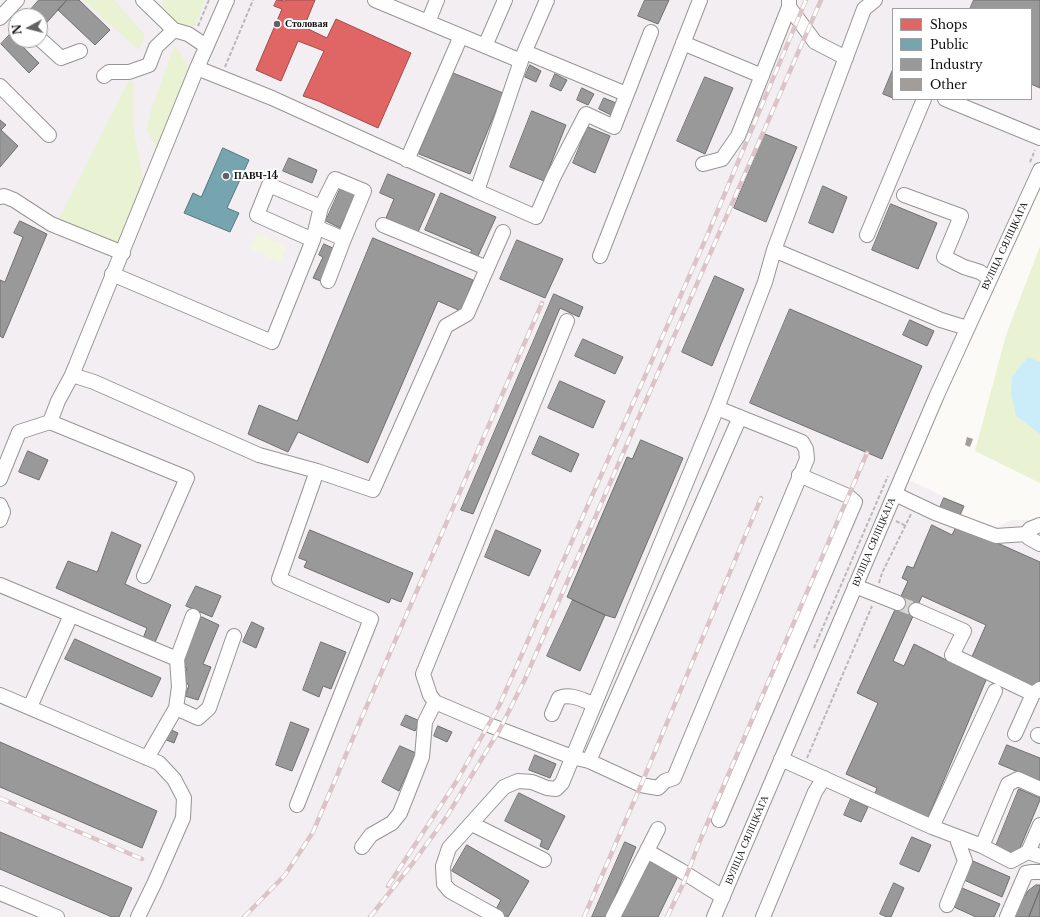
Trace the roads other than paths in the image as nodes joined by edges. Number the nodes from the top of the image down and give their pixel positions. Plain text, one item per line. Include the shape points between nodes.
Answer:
1 (227, 0) edge
2 (437, 0) edge
3 (505, 0) edge
4 (547, 0) edge
5 (700, 0) edge
6 (874, 0) edge
7 (146, 1) edge
8 (379, 1) edge
9 (789, 4) edge
10 (428, 22) junction
11 (174, 30) junction
12 (651, 32) dead end
13 (461, 36) junction
14 (683, 42) junction
15 (48, 46) edge
16 (206, 46) junction
17 (485, 46) junction
18 (80, 50) dead end
19 (523, 56) junction
20 (846, 58) junction
21 (197, 68) junction
22 (104, 76) dead end
23 (762, 76) junction
24 (0, 86) edge
25 (626, 94) junction
26 (924, 100) edge
27 (946, 100) edge
28 (49, 135) dead end
29 (1040, 138) edge
30 (408, 160) junction
31 (703, 164) dead end
32 (1040, 170) edge
33 (476, 191) junction
34 (904, 195) dead end
35 (0, 197) edge
36 (321, 207) junction
37 (383, 224) dead end
38 (503, 232) dead end
39 (314, 234) junction
40 (867, 235) dead end
41 (344, 239) junction
42 (774, 250) junction
43 (123, 253) junction
44 (600, 256) dead end
45 (487, 268) junction
46 (112, 274) junction
47 (990, 279) junction
48 (328, 281) dead end
49 (567, 321) dead end
50 (967, 328) junction
51 (72, 375) junction
52 (717, 408) junction
53 (740, 417) junction
54 (50, 422) junction
55 (317, 471) junction
56 (799, 475) junction
57 (0, 479) edge
58 (895, 494) junction
59 (0, 506) edge
60 (0, 520) edge
61 (1040, 525) edge
62 (1026, 534) junction
63 (1040, 544) edge
64 (144, 576) dead end
65 (0, 585) edge
66 (855, 586) junction
67 (898, 603) tunnel mouth
68 (916, 610) tunnel mouth
69 (71, 615) junction
70 (193, 616) dead end
71 (234, 636) dead end
72 (176, 659) junction
73 (995, 691) dead end
74 (1036, 692) edge
75 (0, 695) edge
76 (435, 702) junction
77 (594, 704) junction
78 (30, 707) junction
79 (176, 708) junction
80 (552, 714) dead end
81 (1015, 734) dead end
82 (572, 757) junction
83 (147, 758) junction
84 (781, 759) junction
85 (589, 761) junction
86 (824, 778) junction
87 (1040, 789) edge
88 (297, 805) dead end
89 (719, 820) dead end
90 (472, 824) junction
91 (1040, 826) edge
92 (932, 827) junction
93 (658, 829) dead end
94 (956, 836) junction
95 (362, 846) dead end
96 (982, 846) junction
97 (647, 851) junction
98 (1034, 854) edge
99 (544, 860) dead end
100 (1040, 872) edge
101 (0, 893) edge
102 (721, 900) junction
103 (948, 905) dead end
104 (57, 917) edge
105 (138, 917) edge
106 (497, 917) edge
107 (613, 917) edge
108 (706, 917) edge
109 (714, 917) edge
110 (763, 917) edge
111 (1007, 917) edge

1 - 16 street
2 - 10 street
3 - 17 street
4 - 19 street
5 - 14 street
6 - 20 street via 864,10
7 - 11 street
8 - 10 street
9 - 20 street via 815,42
9 - 23 street
10 - 13 street
11 - 16 street via 188,34
11 - 22 street via 156,47 149,65 129,72 109,72
12 - 25 street
13 - 17 street
13 - 30 street
14 - 23 street
14 - 44 street
15 - 18 street via 61,58
16 - 21 street
17 - 19 street
19 - 25 street
19 - 33 street
20 - 42 street
21 - 30 street via 272,98
21 - 43 street
23 - 31 street via 738,136 722,159
24 - 28 street
25 - 33 street via 614,127 586,114 536,218
26 - 40 street
27 - 29 street
30 - 33 street
32 - 47 street, ВУЛІЦА СЯЛІЦКАГА
34 - 47 street via 961,216 944,257 980,272
35 - 43 street via 14,200 51,224
36 - 39 street
36 - 39 street via 269,185 257,215
36 - 41 street via 335,179 364,191
37 - 45 street
38 - 45 street
39 - 41 street
39 - 46 street via 272,342
41 - 48 street
42 - 50 street via 941,320
42 - 52 street via 765,282
43 - 46 street
45 - 55 street via 467,314 446,326 373,490
46 - 51 street
47 - 50 street, ВУЛІЦА СЯЛІЦКАГА
49 - 76 street via 423,674
50 - 58 street, ВУЛІЦА СЯЛІЦКАГА
51 - 54 street
51 - 55 street via 94,382 259,455
52 - 53 street
52 - 77 street
53 - 56 street via 802,442 807,459
53 - 85 street
54 - 57 street via 19,432
54 - 64 street via 187,478
55 - 88 street via 279,579 371,619
56 - 85 street via 674,778 665,781 658,788 641,786
56 - 89 street via 848,496 854,502
58 - 62 street via 935,513 996,536
58 - 66 street, ВУЛІЦА СЯЛІЦКАГА
59 - 60 street via 3,512
61 - 62 street via 1030,529
62 - 63 street
65 - 69 street
66 - 67 street
66 - 84 street, ВУЛІЦА СЯЛІЦКАГА
68 - 74 street via 964,631 952,655
69 - 72 street
69 - 78 street
70 - 72 street
71 - 79 street via 209,708 198,718
72 - 79 street via 179,687
73 - 92 street
74 - 81 street
75 - 78 street
76 - 82 street
76 - 95 street via 425,722 422,757 400,813 392,823 371,835
77 - 80 street via 570,695 563,696 559,698
77 - 82 street
78 - 83 street
79 - 83 street
82 - 85 street
82 - 90 street via 562,783 556,789 518,781 504,787
83 - 105 street via 158,763 174,779 184,798 183,818
84 - 86 street
84 - 102 street, ВУЛІЦА СЯЛІЦКАГА
86 - 92 street
86 - 110 street via 815,792
87 - 96 street via 1018,779 1008,784
90 - 99 street
90 - 106 street via 449,848 443,866 444,884 450,891
91 - 98 street
92 - 94 street
93 - 97 street
94 - 96 street
94 - 103 street via 965,861
96 - 98 street via 1011,861
97 - 102 street via 680,870
97 - 107 street
100 - 111 street via 1026,873
101 - 104 street
102 - 108 street
102 - 109 street, ВУЛІЦА СЯЛІЦКАГА

